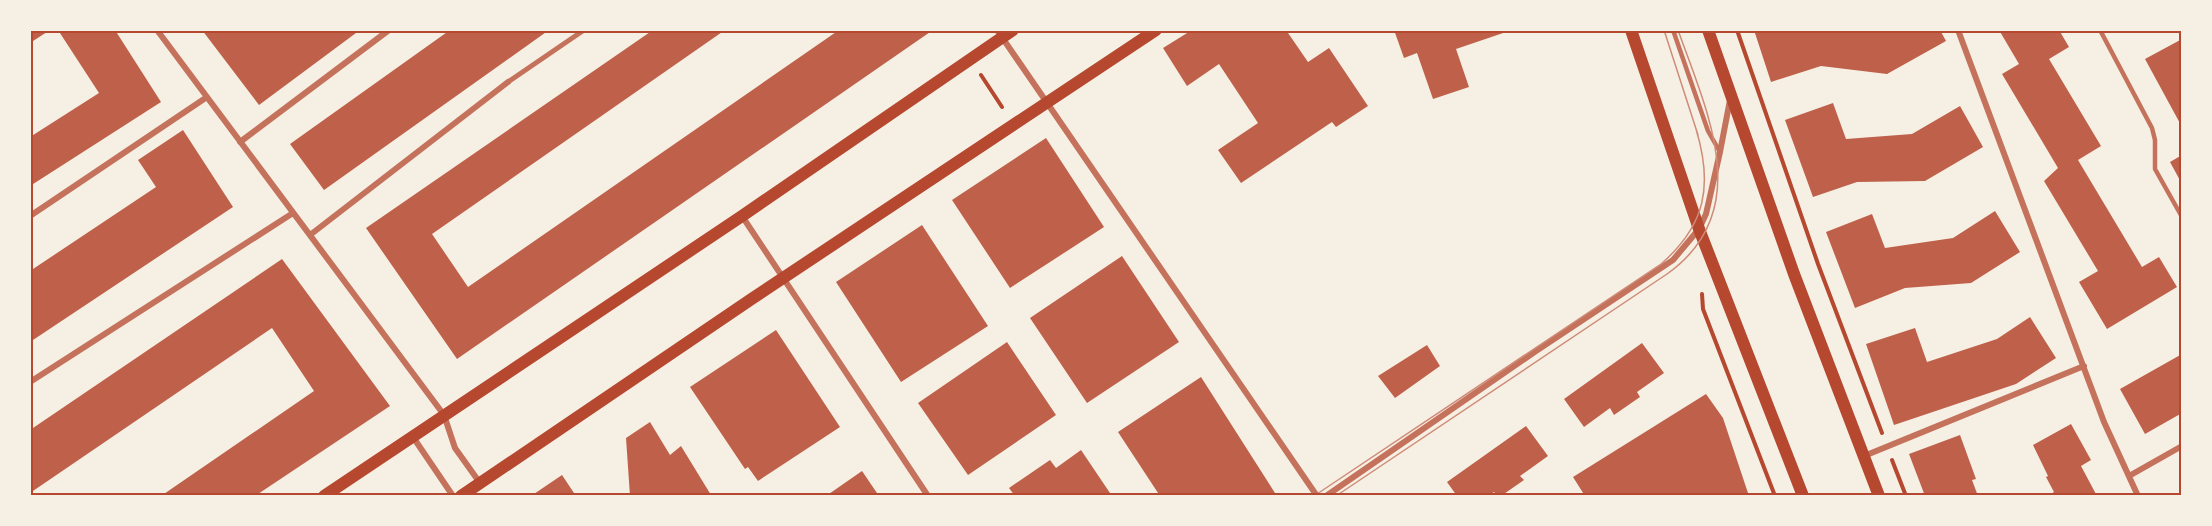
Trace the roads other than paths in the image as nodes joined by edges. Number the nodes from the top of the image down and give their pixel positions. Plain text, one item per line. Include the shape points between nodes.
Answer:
1 (157, 30) edge
2 (389, 30) edge
3 (585, 30) edge
4 (1156, 30) edge
5 (1631, 30) edge
6 (1673, 30) edge
7 (1708, 30) edge
8 (1958, 30) edge
9 (2100, 30) edge
10 (1004, 32) edge
11 (508, 82) joint
12 (1731, 95) junction
13 (207, 97) junction
14 (1046, 102) junction
15 (240, 142) junction
16 (1720, 152) junction
17 (293, 213) junction
18 (30, 216) edge
19 (742, 216) junction
20 (2182, 217) edge
21 (1699, 229) junction
22 (310, 235) junction
23 (783, 278) junction
24 (2084, 366) junction
25 (30, 382) edge
26 (444, 415) junction
27 (412, 437) junction
28 (2182, 446) edge
29 (1864, 456) junction
30 (2129, 476) junction
31 (480, 483) junction
32 (324, 496) edge
33 (453, 496) edge
34 (461, 496) edge
35 (928, 496) edge
36 (1317, 496) edge
37 (1326, 496) edge
38 (1803, 496) edge
39 (1879, 496) edge
40 (2138, 496) edge

1 - 13 street
2 - 15 street
3 - 11 street
4 - 14 main road
5 - 21 main road
6 - 16 lane via 1708,131
7 - 12 main road
8 - 24 street
9 - 20 lane via 2151,128 2156,169
10 - 14 street
10 - 19 main road
11 - 22 street
12 - 16 street
12 - 29 main road
13 - 15 street
13 - 18 street
14 - 23 main road
14 - 36 street
15 - 17 street
16 - 21 street
17 - 22 street
17 - 25 street
19 - 23 street
19 - 26 main road
21 - 37 street via 1673,260
21 - 38 main road
22 - 26 street
23 - 31 main road
23 - 35 street
24 - 29 street
24 - 30 street
26 - 27 main road
26 - 31 street via 455,448
27 - 32 main road
27 - 33 street
28 - 30 street
29 - 39 main road
30 - 40 street
31 - 34 main road

